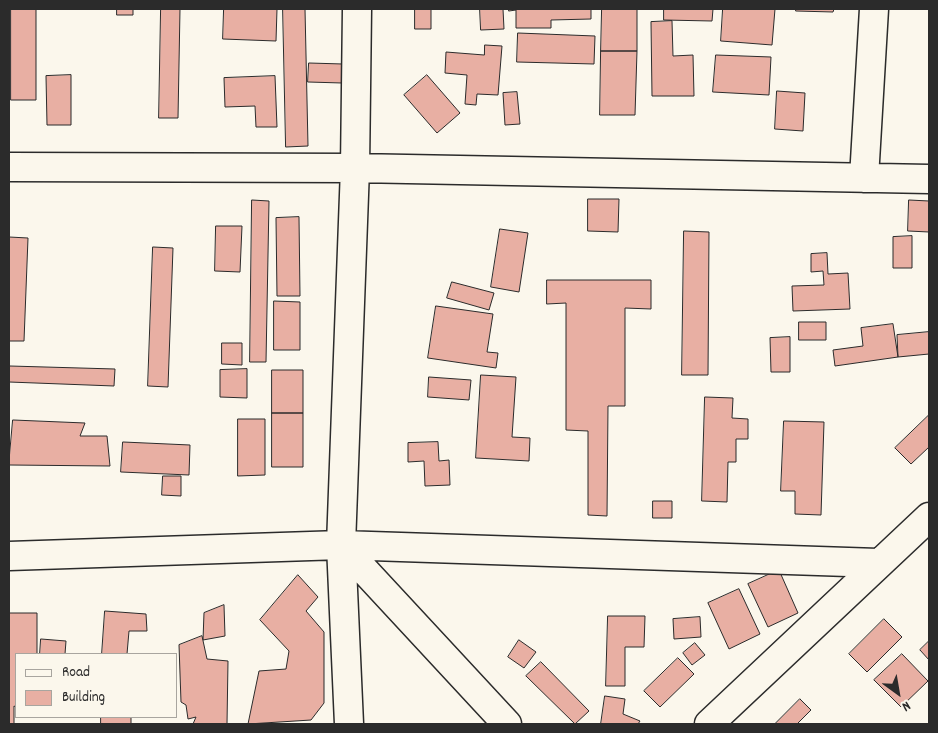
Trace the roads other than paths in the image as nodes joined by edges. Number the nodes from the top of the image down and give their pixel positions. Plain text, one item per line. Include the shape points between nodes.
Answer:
1 (357, 9) edge
2 (874, 9) edge
3 (9, 167) edge
4 (355, 168) junction
5 (864, 178) junction
6 (929, 179) edge
7 (929, 517) edge
8 (341, 545) junction
9 (9, 556) edge
10 (878, 563) junction
11 (349, 724) edge
12 (507, 724) edge
13 (709, 724) edge

1 - 4 street
2 - 5 street
3 - 4 street
4 - 5 street
4 - 8 street
5 - 6 street
7 - 10 street
8 - 9 street
8 - 10 street
8 - 11 street
8 - 12 street
10 - 13 street

